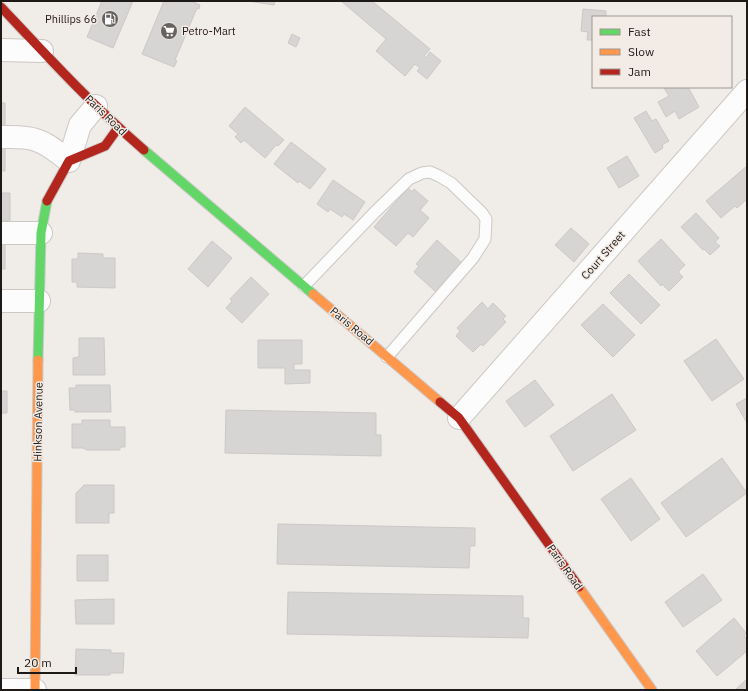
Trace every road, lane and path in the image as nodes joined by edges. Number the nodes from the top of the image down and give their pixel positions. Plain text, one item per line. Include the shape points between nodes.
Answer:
1 (1, 7) edge
2 (1, 50) edge
3 (42, 51) junction
4 (747, 91) edge
5 (96, 106) junction
6 (118, 128) junction
7 (1, 137) edge
8 (68, 161) junction
9 (1, 233) edge
10 (41, 233) junction
11 (304, 286) junction
12 (1, 301) edge
13 (39, 301) junction
14 (387, 357) junction
15 (459, 418) junction
16 (1, 690) edge
17 (35, 690) edge
18 (652, 690) edge

1 - 3 main road, Paris Road
2 - 3 street
3 - 5 main road, Paris Road
4 - 15 street, Court Street
5 - 6 main road, Paris Road
5 - 8 street, Hinkson Avenue via 80,126
6 - 8 main road via 105,146
6 - 11 main road, Paris Road
7 - 8 street via 36,139
8 - 10 main road, Hinkson Avenue via 46,203
9 - 10 street
10 - 13 main road, Hinkson Avenue
11 - 14 main road, Paris Road
11 - 14 lane via 409,179 430,172 451,183 486,219 485,239 473,258
12 - 13 street
13 - 17 main road, Hinkson Avenue
14 - 15 main road, Paris Road
15 - 18 main road, Paris Road
16 - 17 street

